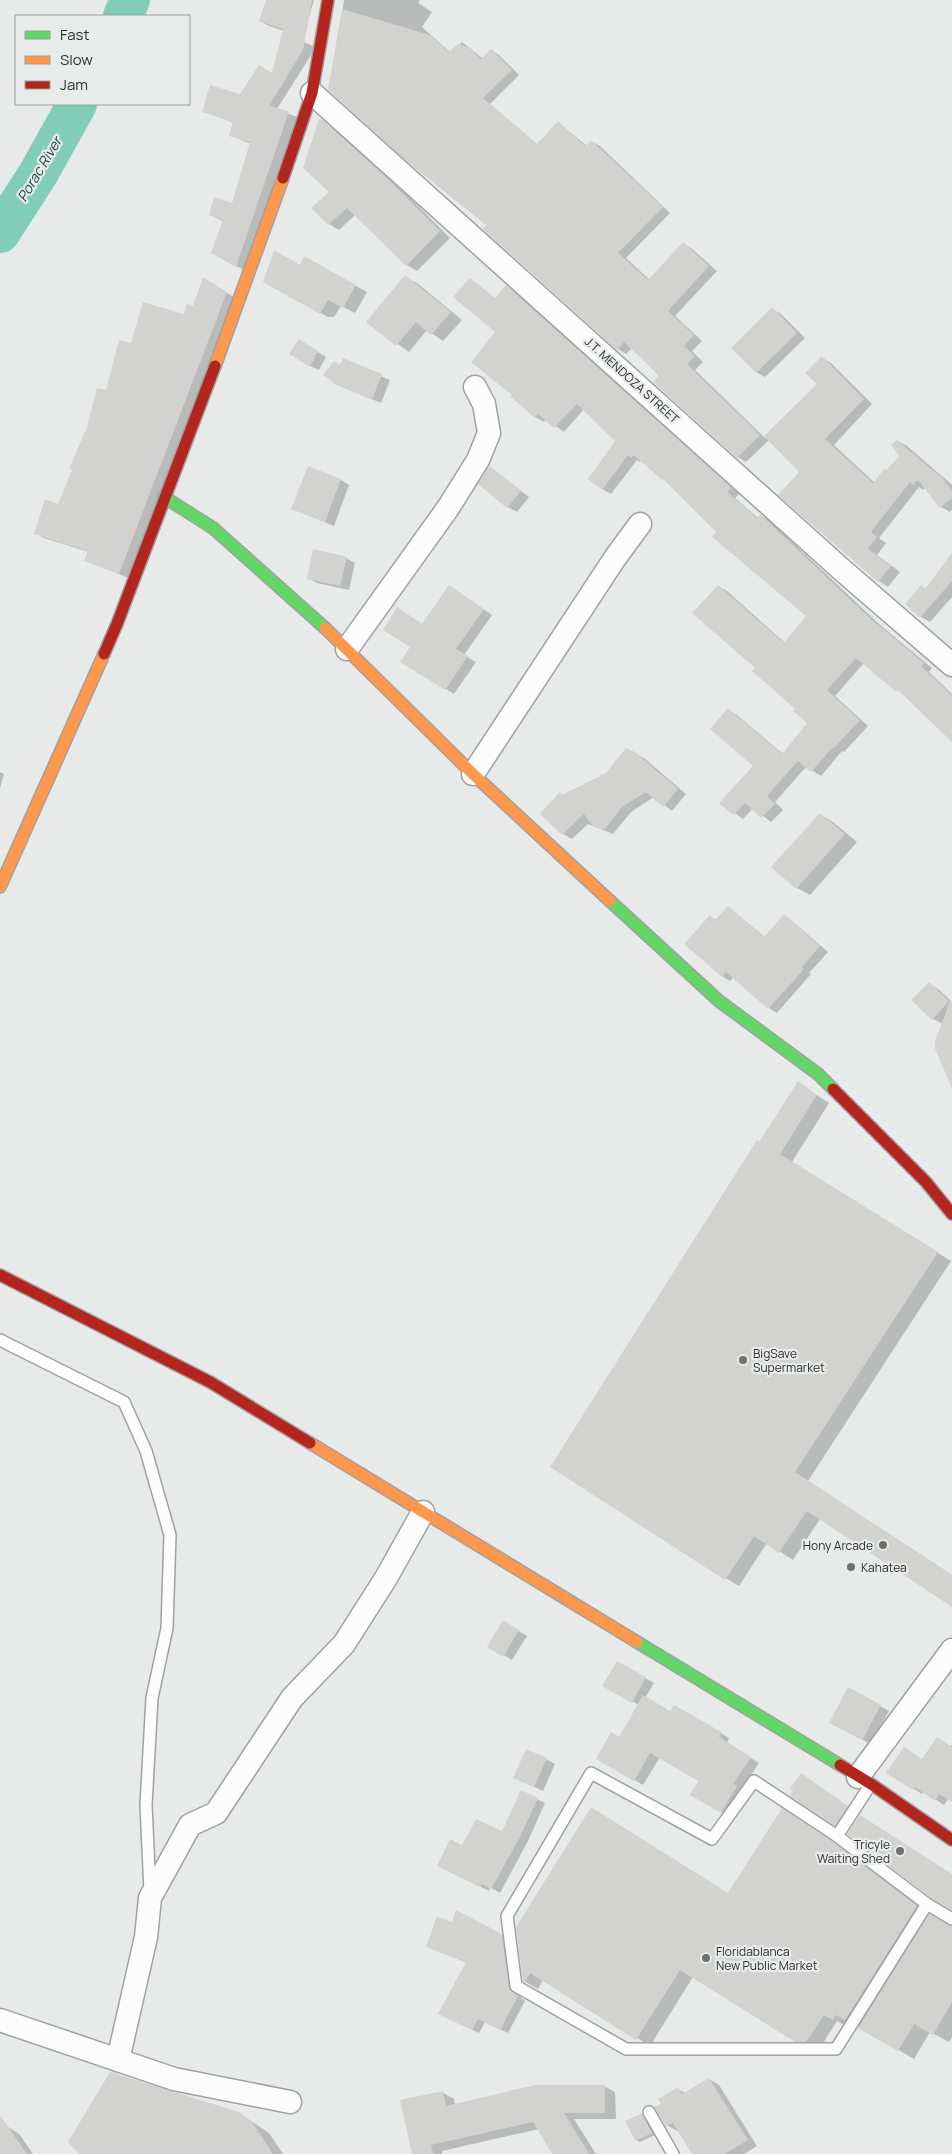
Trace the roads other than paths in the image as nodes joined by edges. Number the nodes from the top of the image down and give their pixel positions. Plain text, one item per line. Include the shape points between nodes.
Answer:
1 (328, 0) edge
2 (312, 93) junction
3 (474, 387) dead end
4 (164, 497) junction
5 (640, 524) dead end
6 (347, 648) junction
7 (952, 665) edge
8 (474, 774) junction
9 (0, 887) edge
10 (951, 1212) edge
11 (0, 1275) edge
12 (0, 1340) edge
13 (423, 1512) junction
14 (952, 1650) edge
15 (865, 1780) junction
16 (836, 1836) junction
17 (952, 1840) edge
18 (150, 1898) junction
19 (926, 1904) junction
20 (952, 1919) edge
21 (0, 2020) edge
22 (118, 2060) junction
23 (290, 2102) dead end
24 (649, 2112) dead end
25 (673, 2154) edge

1 - 2 street
2 - 4 street via 242,296
2 - 7 street, J.T. MENDOZA STREET
3 - 6 street via 484,404 489,433 478,460 448,508
4 - 6 street via 213,528
4 - 9 street via 117,624
5 - 8 street
6 - 8 street
8 - 10 street via 719,1001 818,1074 926,1182
11 - 13 street via 210,1382
12 - 18 lane via 124,1402 146,1451 170,1535 167,1628 152,1698 146,1805
13 - 15 street
13 - 18 street via 344,1644 292,1698 216,1813 190,1825
14 - 15 street
15 - 16 lane
15 - 17 street
16 - 19 lane
16 - 19 lane via 754,1781 712,1839 591,1773 507,1916 516,1986 626,2050 836,2049
18 - 22 street via 146,1937
19 - 20 lane
21 - 22 street
22 - 23 street via 174,2079
24 - 25 lane

